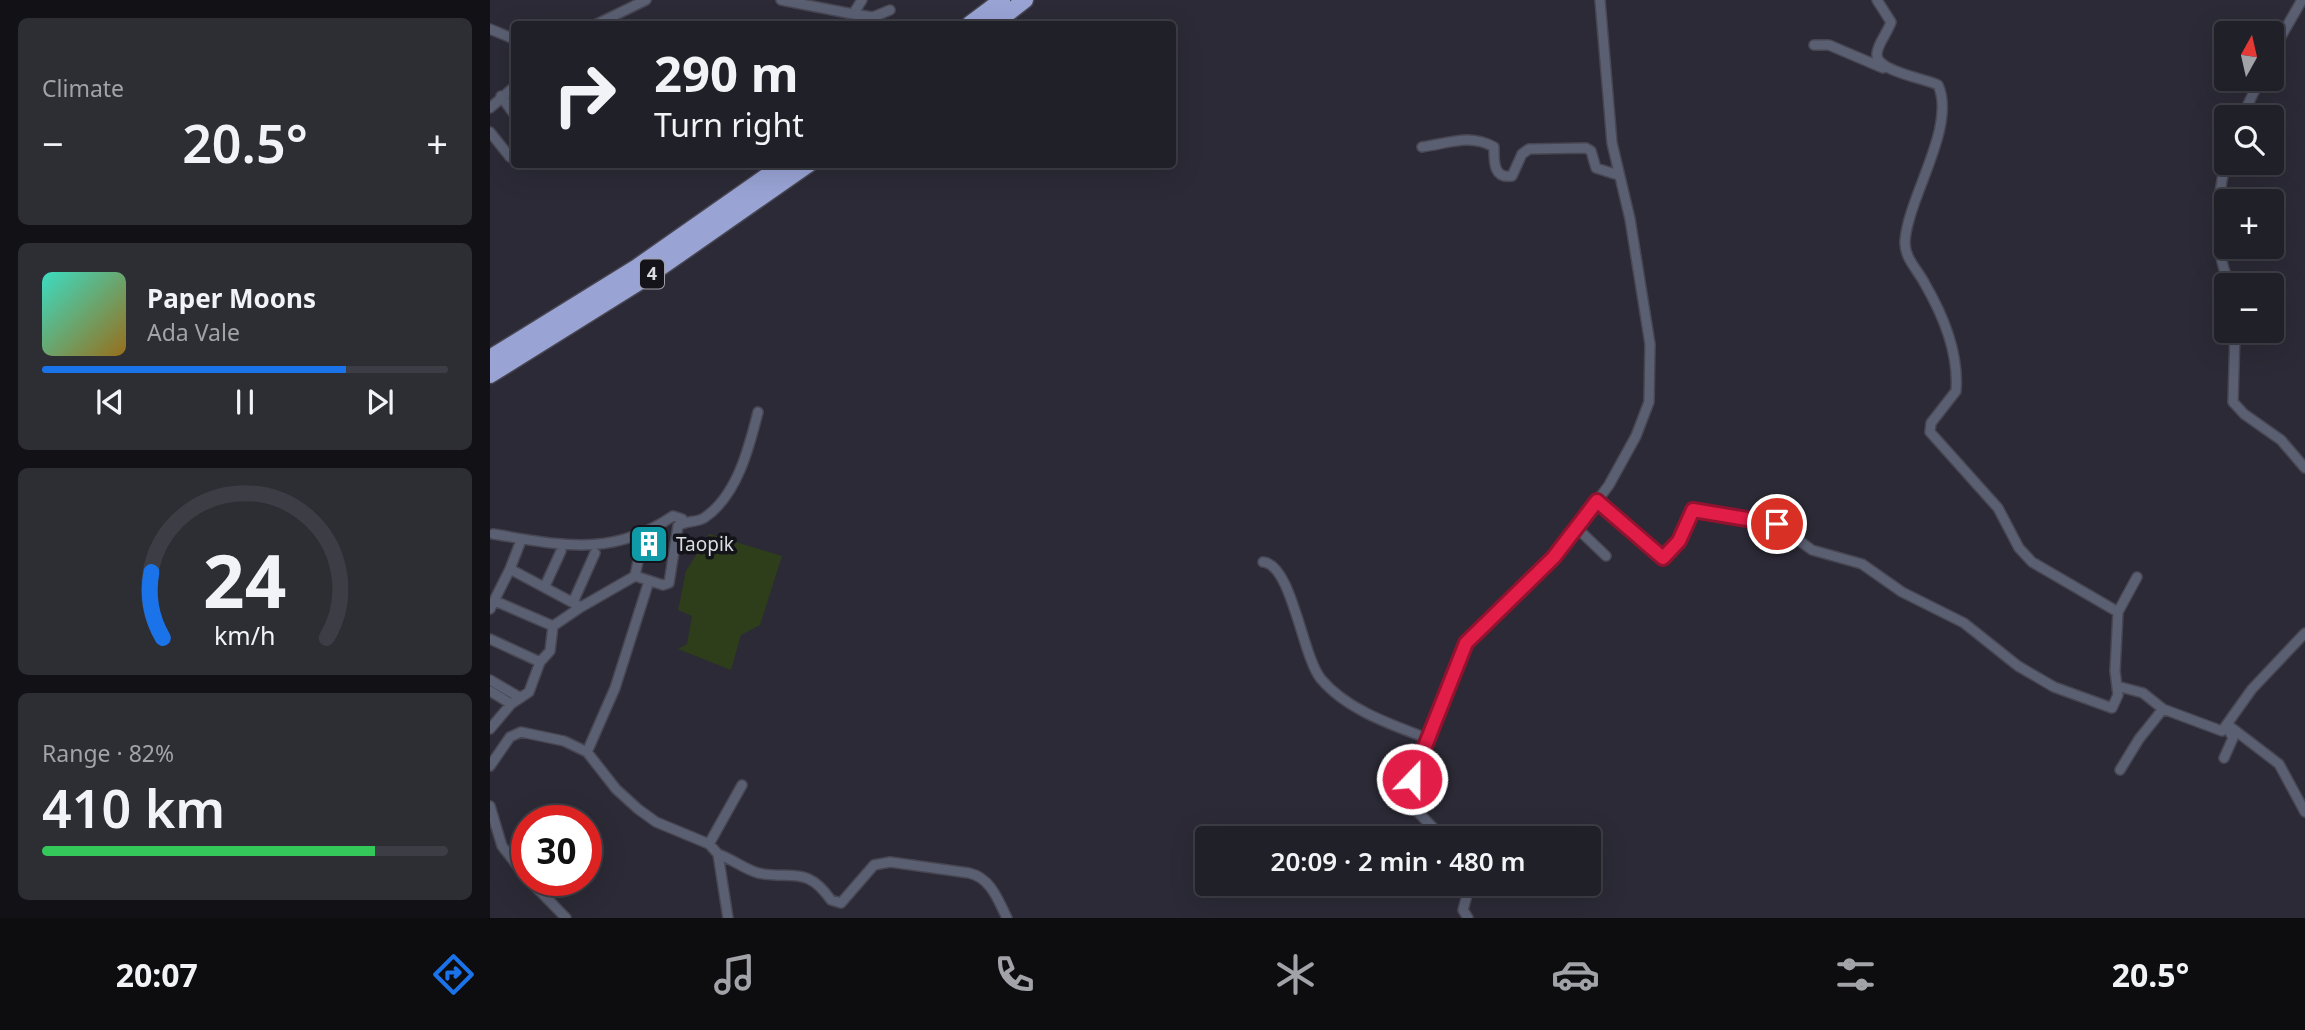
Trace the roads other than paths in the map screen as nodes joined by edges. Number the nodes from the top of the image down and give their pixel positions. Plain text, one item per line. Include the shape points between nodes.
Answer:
1 (646, 0) edge
2 (781, 0) edge
3 (862, 0) edge
4 (1002, 0) edge
5 (1025, 0) edge
6 (1600, 0) edge
7 (1877, 0) edge
8 (2302, 0) edge
9 (890, 10) dead end
10 (853, 14) junction
11 (603, 21) edge
12 (974, 21) edge
13 (997, 21) edge
14 (490, 29) edge
15 (2284, 31) edge
16 (511, 37) edge
17 (1814, 45) dead end
18 (1883, 68) junction
19 (511, 89) edge
20 (501, 96) junction
21 (490, 108) edge
22 (511, 110) edge
23 (490, 132) edge
24 (1422, 147) dead end
25 (510, 157) dead end
26 (778, 168) edge
27 (803, 168) edge
28 (1618, 175) junction
29 (2225, 175) edge
30 (2224, 273) edge
31 (2235, 343) edge
32 (490, 358) edge
33 (490, 375) edge
34 (758, 412) dead end
35 (2305, 468) edge
36 (1597, 501) junction
37 (682, 523) junction
38 (1577, 528) junction
39 (493, 534) dead end
40 (642, 541) dead end
41 (520, 543) dead end
42 (561, 551) dead end
43 (595, 553) dead end
44 (1606, 556) dead end
45 (1263, 562) dead end
46 (510, 569) junction
47 (635, 576) junction
48 (2137, 577) dead end
49 (649, 581) junction
50 (545, 586) junction
51 (577, 603) junction
52 (493, 605) edge
53 (2118, 612) junction
54 (552, 626) junction
55 (2305, 633) edge
56 (490, 639) edge
57 (540, 662) junction
58 (490, 680) edge
59 (2117, 686) junction
60 (490, 691) edge
61 (519, 697) junction
62 (511, 704) junction
63 (2163, 709) junction
64 (2227, 726) junction
65 (490, 729) edge
66 (1429, 739) junction
67 (587, 752) junction
68 (2224, 758) dead end
69 (490, 766) edge
70 (2120, 770) dead end
71 (742, 785) dead end
72 (490, 806) edge
73 (2305, 812) edge
74 (1432, 826) edge
75 (709, 844) junction
76 (718, 854) junction
77 (511, 857) edge
78 (545, 896) edge
79 (1466, 896) edge
80 (566, 918) edge
81 (728, 918) edge
82 (1007, 918) edge
83 (1468, 918) edge

1 - 11 street
2 - 10 street
3 - 10 street
4 - 12 highway
5 - 13 highway
6 - 28 street
7 - 18 street via 1891,22 1877,52
8 - 15 street
9 - 10 street via 879,17
14 - 16 street
17 - 18 street via 1829,45
18 - 53 street via 1938,85 1942,101 1905,240 1909,259 1945,326 1955,362 1956,391 1931,423 1930,432 1998,508 2019,548 2032,562
19 - 20 street
20 - 21 street
20 - 22 street
23 - 25 street
24 - 28 street via 1451,139 1487,143 1493,147 1494,167 1508,177 1529,149 1587,148 1596,168
26 - 32 highway, 4 via 637,267
27 - 33 highway, 4 via 644,279
28 - 36 street via 1630,219 1650,344 1651,392 1636,436
29 - 30 street via 2218,237
31 - 35 street via 2234,402 2281,440
34 - 37 street via 730,490 702,520
36 - 38 street
36 - 59 street via 1663,558 1679,541 1693,510 1777,524 1812,550 1862,564 1902,592 1964,623 2018,666 2054,687 2112,708 2118,699
37 - 39 street via 673,516 605,546 573,547
37 - 49 street via 669,583
38 - 44 street
38 - 66 street via 1554,557 1466,643
40 - 47 street
41 - 46 street
42 - 50 street
43 - 51 street
45 - 66 street via 1270,563 1284,579 1298,625 1324,682 1351,703
46 - 50 street
46 - 52 street
47 - 49 street
47 - 51 street
48 - 53 street
49 - 67 street via 615,688
50 - 51 street
51 - 54 street
52 - 54 street
53 - 59 street
54 - 57 street via 550,651
55 - 64 street via 2252,689
56 - 57 street
57 - 61 street via 528,692
58 - 61 street
59 - 63 street via 2143,693
60 - 62 street
61 - 62 street
62 - 65 street
63 - 64 street via 2213,730
63 - 70 street
64 - 68 street via 2233,738
64 - 73 street via 2279,764
66 - 74 street via 1412,779 1411,802
67 - 69 street via 564,741 521,732 510,737
67 - 75 street via 638,809 656,822
71 - 75 street
72 - 77 street via 502,846
75 - 76 street
76 - 81 street
76 - 82 street via 761,873 804,875 831,900 841,903 874,865 890,862 976,874 995,892
78 - 80 street
79 - 83 street via 1463,906

